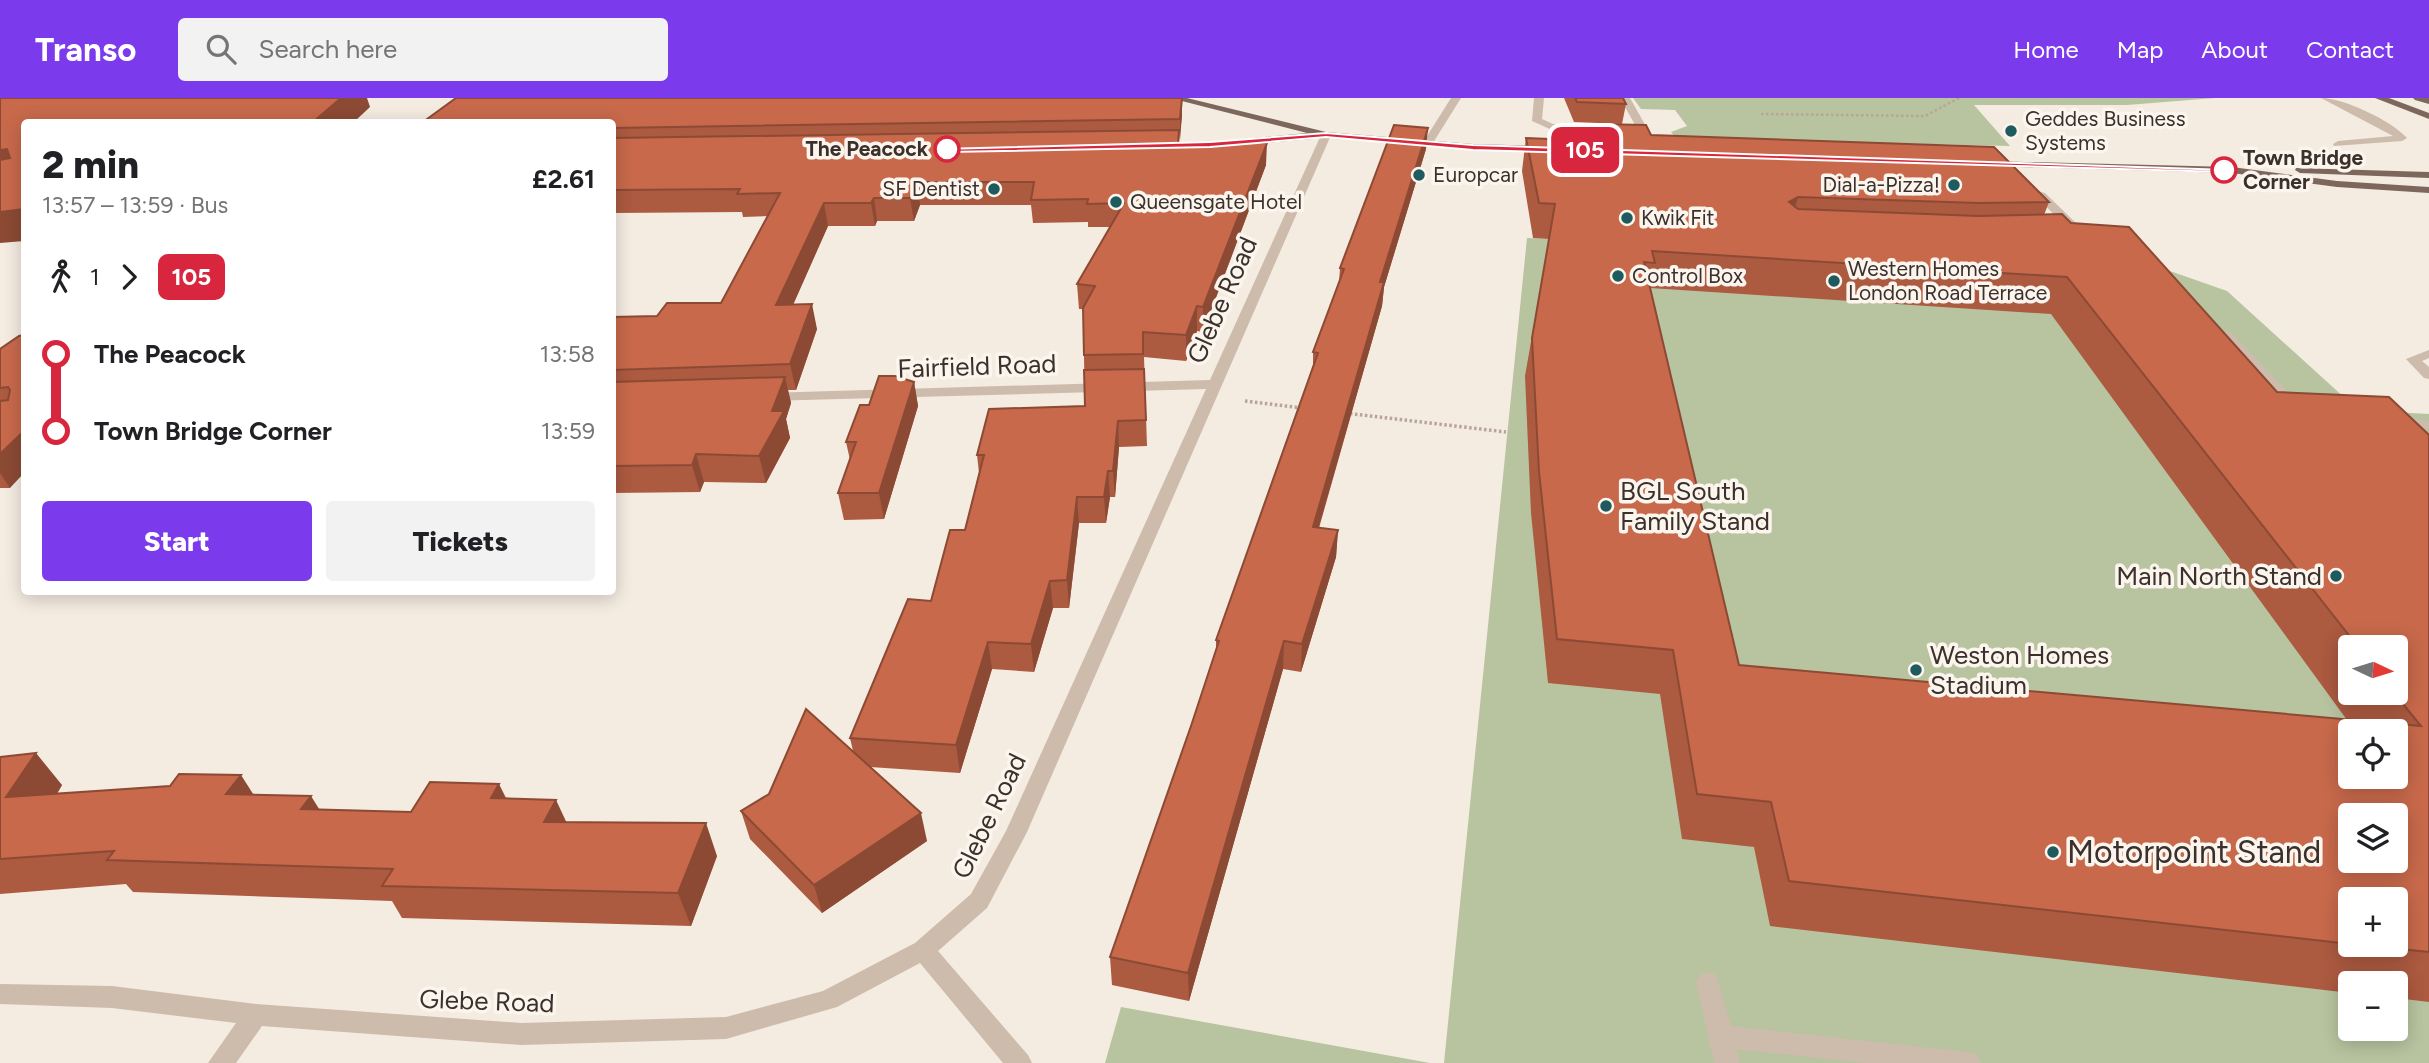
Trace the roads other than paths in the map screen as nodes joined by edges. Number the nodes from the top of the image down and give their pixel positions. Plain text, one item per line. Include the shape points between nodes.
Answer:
1 (1175, 98) edge
2 (1455, 98) edge
3 (1539, 98) edge
4 (1625, 98) edge
5 (2326, 98) edge
6 (2380, 98) edge
7 (2402, 98) edge
8 (2418, 98) edge
9 (2429, 102) edge
10 (2429, 108) edge
11 (2429, 116) edge
12 (1646, 130) junction
13 (1326, 135) junction
14 (1427, 144) junction
15 (2337, 144) dead end
16 (1197, 145) edge
17 (1559, 150) edge
18 (1641, 152) edge
19 (1655, 152) junction
20 (1669, 153) edge
21 (1970, 163) edge
22 (1997, 164) junction
23 (2429, 164) edge
24 (2232, 170) junction
25 (2321, 170) junction
26 (2429, 175) edge
27 (2429, 190) edge
28 (2063, 241) edge
29 (2217, 326) edge
30 (2429, 354) edge
31 (2429, 375) edge
32 (1213, 390) junction
33 (750, 398) edge
34 (2310, 411) edge
35 (2376, 419) edge
36 (2429, 425) edge
37 (923, 950) junction
38 (1708, 982) dead end
39 (0, 993) edge
40 (256, 1015) junction
41 (1721, 1036) junction
42 (221, 1063) edge
43 (1019, 1063) edge
44 (1727, 1063) edge
45 (1968, 1063) edge

1 - 13 main road
2 - 14 street
3 - 12 street via 1536,121 1552,127
4 - 12 street
5 - 15 street via 2391,128 2402,138
6 - 11 main road
7 - 10 main road
8 - 9 main road
12 - 19 street
13 - 14 main road
13 - 16 main road
13 - 32 street, Glebe Road
14 - 17 main road
18 - 19 main road
19 - 20 main road
21 - 22 main road
22 - 24 main road
22 - 28 street via 2041,195 2088,242
23 - 25 main road via 2335,163
24 - 25 main road
24 - 27 main road
25 - 26 main road
29 - 34 street via 2297,409
30 - 31 street via 2413,359
32 - 33 street, Fairfield Road
32 - 37 street, Glebe Road via 1016,832 979,901
35 - 36 street
37 - 40 street, Glebe Road via 828,1000 726,1028 521,1034
37 - 43 street
38 - 41 street
39 - 40 street, Glebe Road via 112,997
40 - 42 street
41 - 44 street
41 - 45 street

